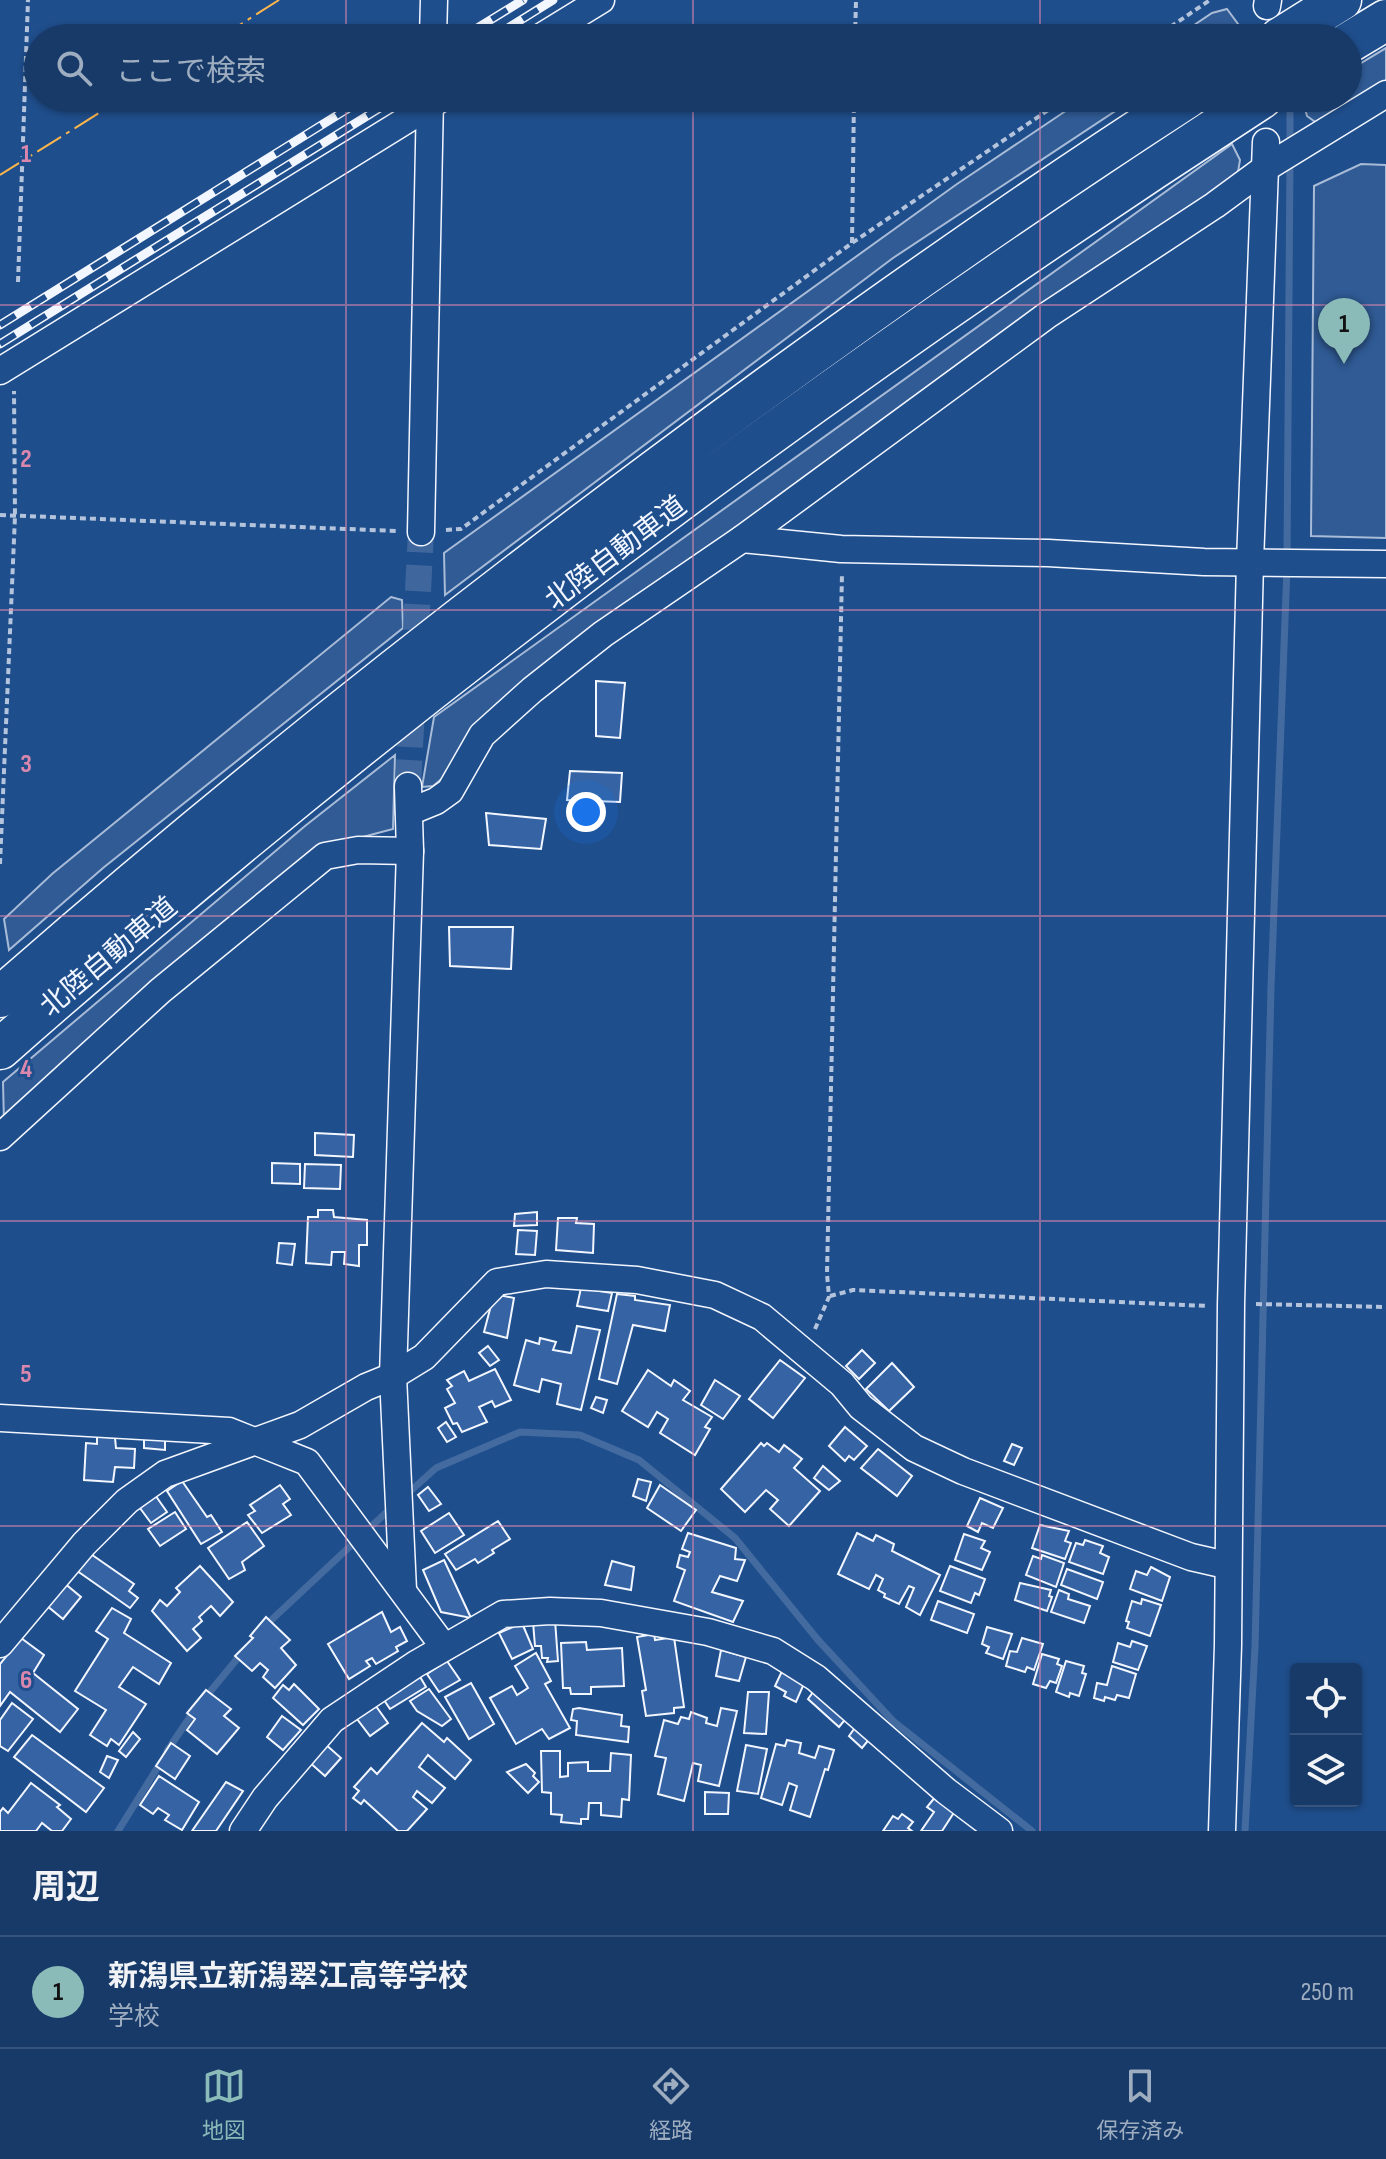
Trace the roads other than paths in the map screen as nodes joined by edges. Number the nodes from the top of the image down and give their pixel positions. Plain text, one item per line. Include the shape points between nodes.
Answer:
1 (434, 0) edge
2 (601, 0) edge
3 (1341, 0) edge
4 (1272, 15) edge
5 (1386, 20) edge
6 (433, 24) edge
7 (562, 24) edge
8 (1362, 35) edge
9 (1386, 94) edge
10 (1362, 109) edge
11 (416, 112) edge
12 (434, 112) edge
13 (1167, 112) edge
14 (1240, 112) edge
15 (1357, 112) edge
16 (1266, 142) dead end
17 (1264, 169) junction
18 (7, 366) edge
19 (421, 532) tunnel mouth
20 (742, 539) junction
21 (1250, 562) junction
22 (1386, 564) edge
23 (410, 851) junction
24 (0, 997) edge
25 (0, 1049) edge
26 (0, 1137) edge
27 (393, 1376) junction
28 (0, 1418) edge
29 (255, 1443) junction
30 (1226, 1565) junction
31 (403, 1590) junction
32 (0, 1644) edge
33 (444, 1647) junction
34 (243, 1831) edge
35 (999, 1831) edge
36 (1222, 1831) edge

1 - 6 street
2 - 7 street
3 - 4 highway
5 - 8 highway
9 - 10 street
11 - 18 street
12 - 19 street
13 - 24 highway, 北陸自動車道 via 838,337 580,526 379,681
14 - 25 highway, 北陸自動車道 via 963,299 605,558 235,850
15 - 17 street
16 - 17 street
17 - 20 street via 1046,316
17 - 21 street
20 - 21 street via 841,549
20 - 23 street via 603,634 532,690 482,735 450,791 436,801 409,799
21 - 22 street
21 - 30 street
23 - 26 street via 358,850 325,856 160,991
23 - 27 street
27 - 29 street
27 - 30 street via 424,1357 497,1282 546,1274 637,1280 715,1295 762,1317 914,1448 1148,1541
27 - 31 street
28 - 29 street via 229,1431
29 - 31 street via 307,1462
29 - 32 street via 165,1474 127,1501
30 - 36 street
31 - 33 street
33 - 34 street via 332,1720
33 - 35 street via 503,1614 550,1611 601,1613 708,1632 773,1651 816,1678

